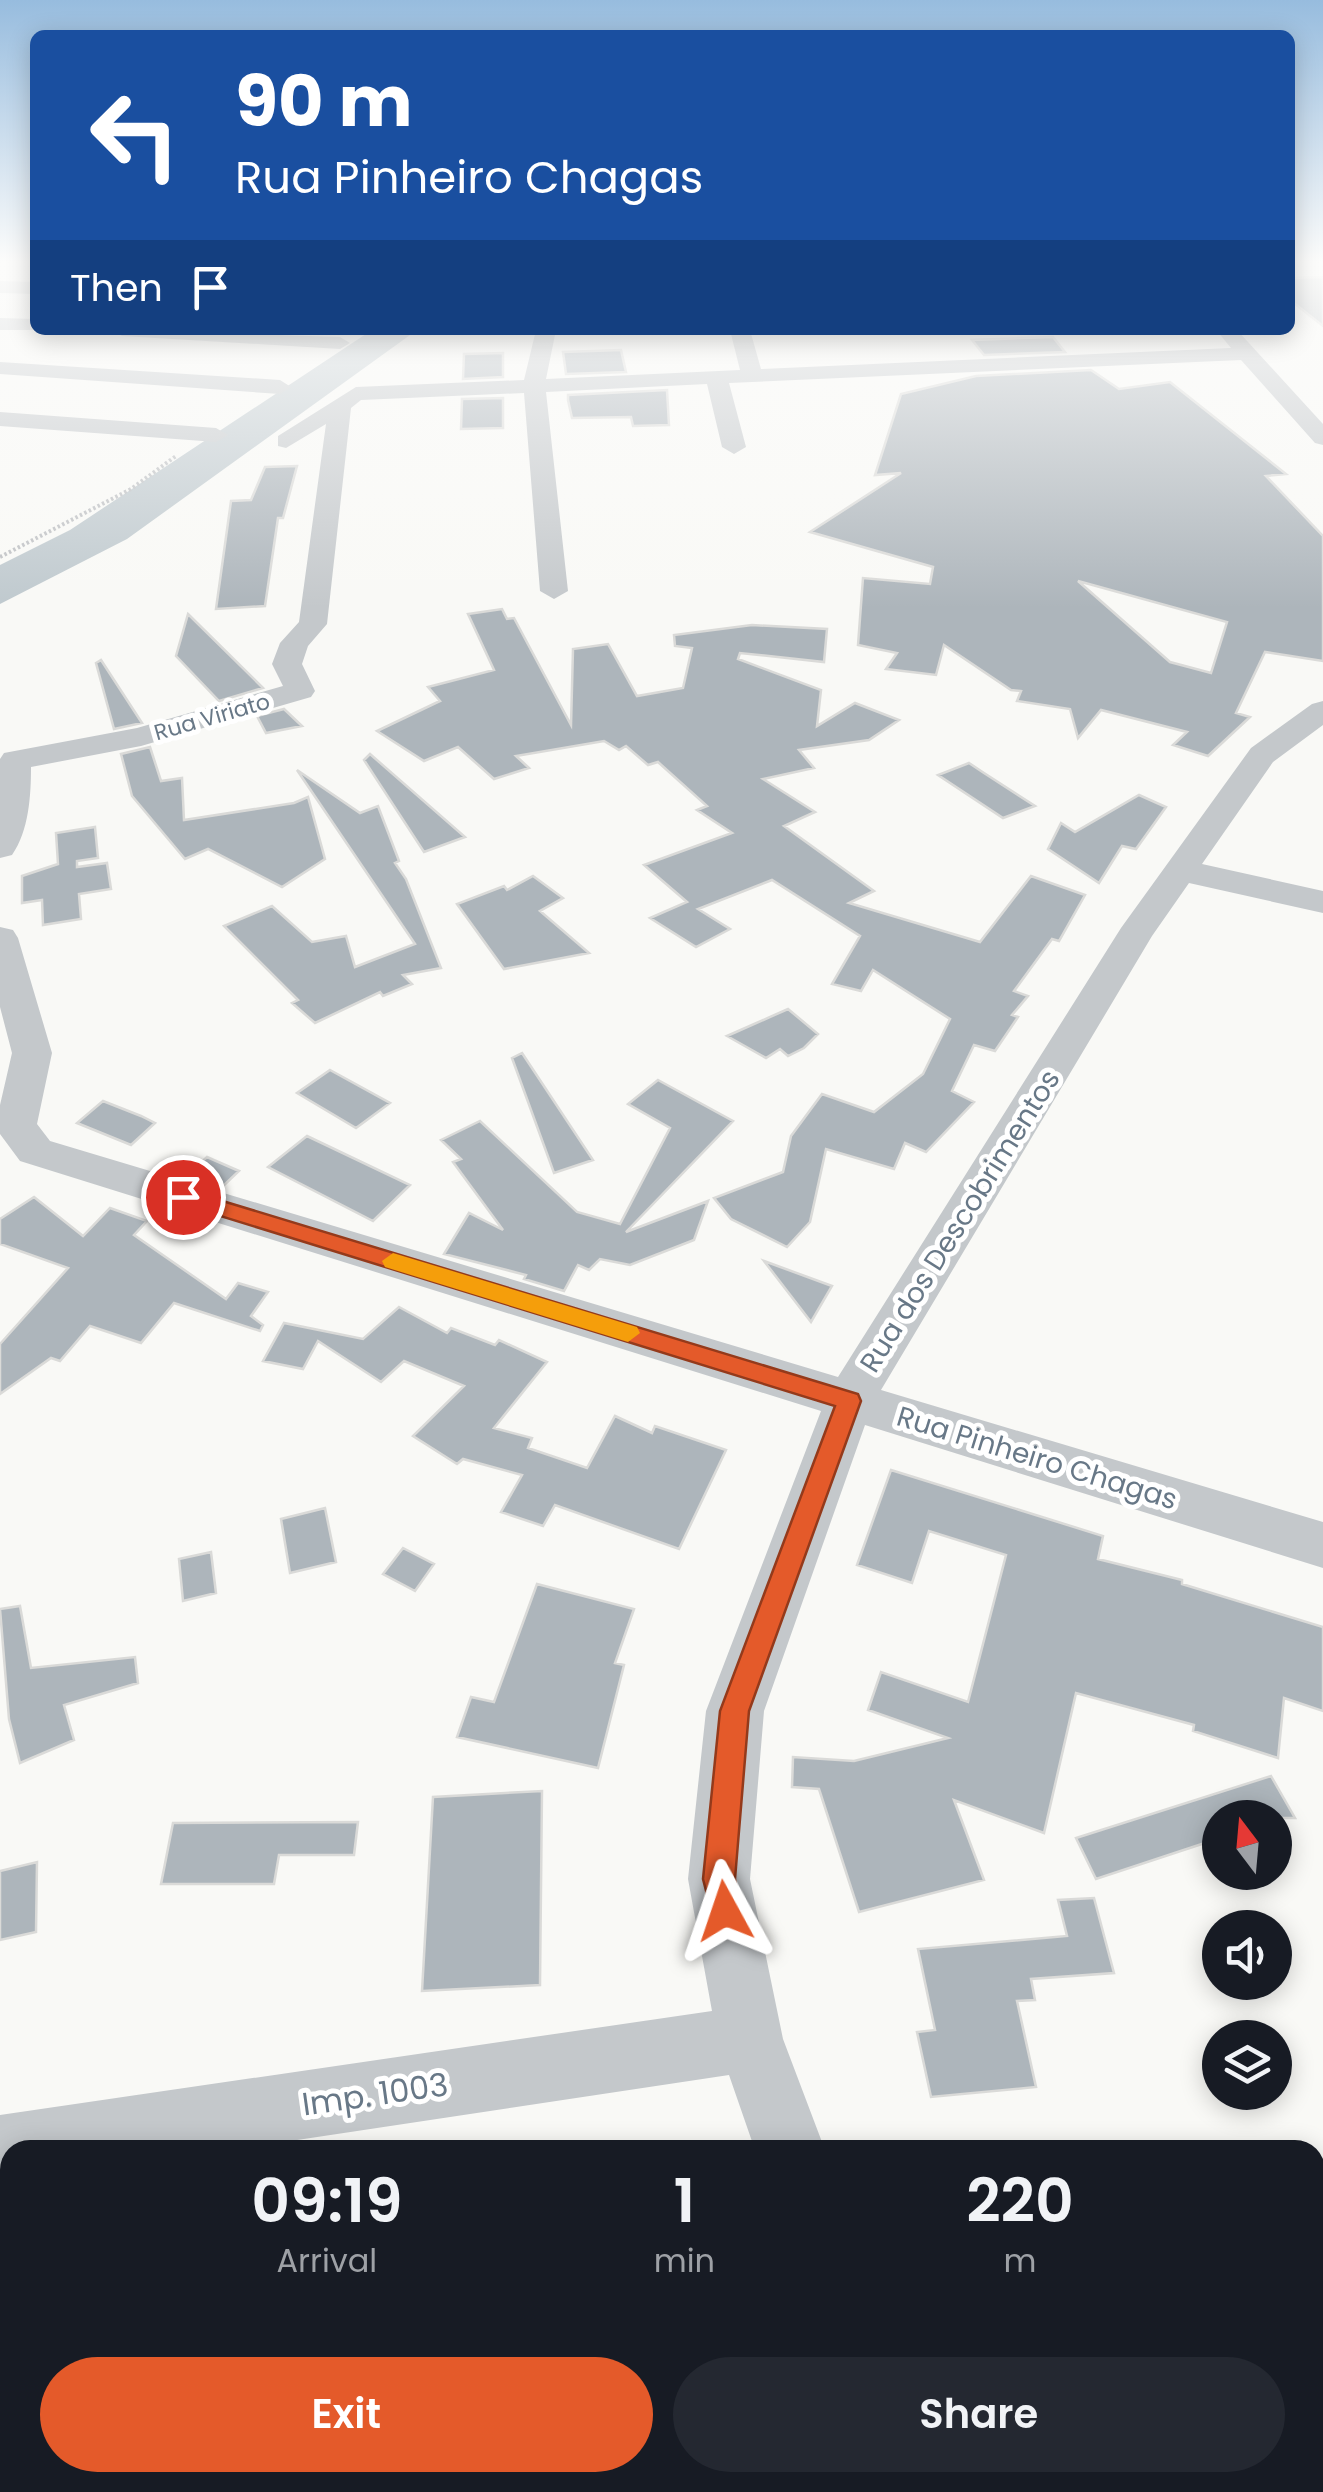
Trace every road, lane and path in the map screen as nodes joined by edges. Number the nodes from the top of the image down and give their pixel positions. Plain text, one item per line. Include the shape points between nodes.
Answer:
1 (269, 375) edge
2 (536, 375) edge
3 (747, 375) edge
4 (1268, 375) edge
5 (295, 376) joint
6 (716, 377) junction
7 (534, 384) junction
8 (348, 399) junction
9 (254, 405) dead end
10 (0, 418) edge
11 (217, 429) joint
12 (1323, 438) edge
13 (286, 441) dead end
14 (734, 447) dead end
15 (0, 557) edge
16 (554, 591) dead end
17 (1323, 710) edge
18 (0, 848) edge
19 (1180, 870) junction
20 (1323, 902) edge
21 (0, 938) edge
22 (849, 1401) junction
23 (1323, 1545) edge
24 (750, 2039) junction
25 (68, 2140) edge
26 (786, 2140) edge

1 - 5 street
2 - 7 street
3 - 6 street
4 - 12 street
5 - 9 street
6 - 7 street
6 - 14 street
7 - 8 street
7 - 16 street
8 - 13 street
8 - 18 street, Rua Viriato via 313,624 294,643 287,664 300,691 141,737 15,760 14,800
10 - 11 street
11 - 15 path via 131,489
17 - 19 street, Rua dos Descobrimentos via 1262,755
19 - 20 street
19 - 22 street, Rua dos Descobrimentos
21 - 22 street, Rua Pinheiro Chagas via 32,1053 16,1126 35,1152
22 - 23 street, Rua Pinheiro Chagas
22 - 24 street, Rua dos Descobrimentos via 734,1711 719,1879
24 - 25 street, Imp. 1003
24 - 26 street, Rua dos Descobrimentos

